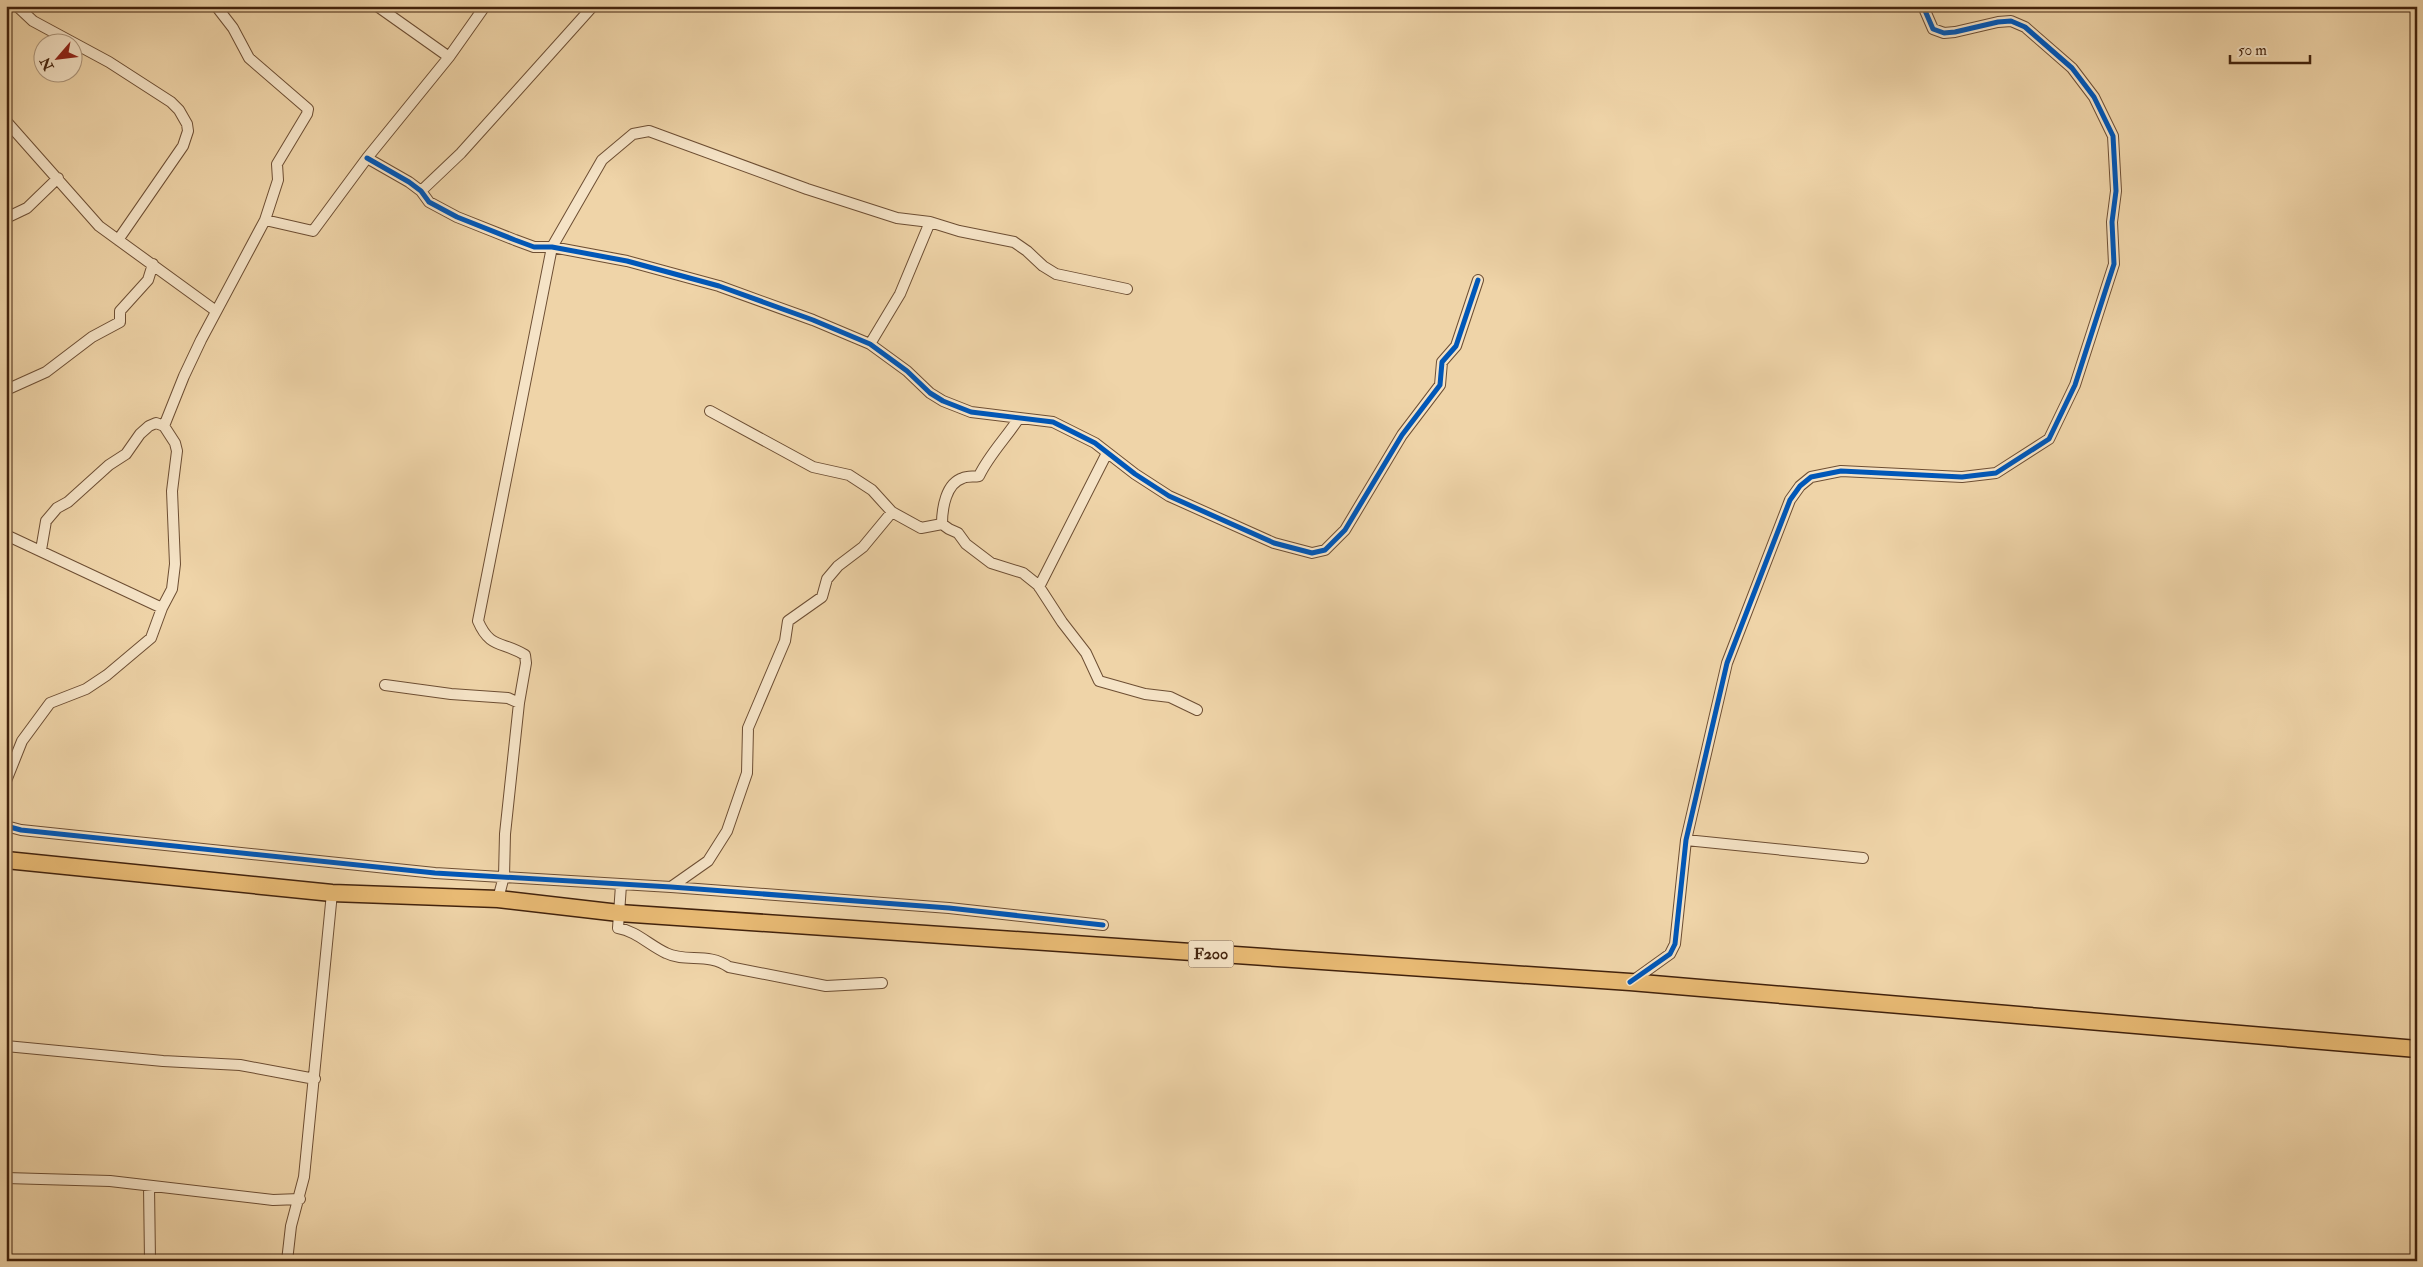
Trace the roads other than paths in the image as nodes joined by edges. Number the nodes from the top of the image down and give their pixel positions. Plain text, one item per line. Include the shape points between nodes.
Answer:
1 (17, 6) edge
2 (216, 6) edge
3 (376, 6) edge
4 (485, 6) edge
5 (593, 6) edge
6 (1922, 6) edge
7 (449, 57) junction
8 (6, 121) edge
9 (367, 158) junction
10 (58, 178) junction
11 (421, 191) junction
12 (6, 218) edge
13 (265, 220) junction
14 (930, 222) junction
15 (118, 240) junction
16 (552, 247) junction
17 (153, 264) junction
18 (1478, 280) dead end
19 (1127, 289) dead end
20 (216, 311) junction
21 (870, 344) junction
22 (6, 390) edge
23 (710, 411) dead end
24 (1019, 418) junction
25 (164, 426) junction
26 (1107, 453) junction
27 (892, 512) junction
28 (942, 524) junction
29 (6, 535) edge
30 (41, 550) junction
31 (1039, 587) junction
32 (162, 608) junction
33 (385, 685) dead end
34 (519, 703) junction
35 (1197, 710) dead end
36 (6, 781) edge
37 (6, 826) edge
38 (1686, 840) junction
39 (1863, 858) dead end
40 (6, 860) edge
41 (504, 876) junction
42 (621, 885) junction
43 (671, 887) junction
44 (332, 893) junction
45 (498, 899) junction
46 (619, 913) junction
47 (1103, 925) dead end
48 (1630, 982) junction
49 (882, 983) dead end
50 (6, 1046) edge
51 (2417, 1049) edge
52 (315, 1079) junction
53 (6, 1178) edge
54 (149, 1186) junction
55 (300, 1199) junction
56 (150, 1261) edge
57 (288, 1261) edge

1 - 15 street via 33,22 109,62 158,93 184,117 188,131 183,146
2 - 13 street via 233,28 249,58 308,109 277,164 278,180
3 - 7 street
4 - 7 street
5 - 11 street via 461,153
6 - 38 street via 1933,29 1944,33 2011,21 2025,27 2072,68 2094,97 2113,136 2116,191 2112,222 2114,264 2075,385 2049,439 1996,473 1962,477 1841,471 1811,477 1800,486 1778,526 1727,663
7 - 9 street
8 - 10 street via 47,170
9 - 11 street
9 - 13 street via 313,231
10 - 12 street via 27,208
10 - 15 street via 90,216
11 - 16 street via 429,202 457,217 534,247
13 - 20 street
14 - 16 street via 897,218 856,205 649,131 633,134 602,160
14 - 19 street via 1014,242 1056,274
14 - 21 street via 900,294
15 - 17 street
16 - 21 street via 627,261 719,286
16 - 34 street via 478,621 490,641 525,655
17 - 20 street
17 - 22 street via 148,280 120,311 120,322 92,337 46,372
18 - 26 street via 1456,346 1442,362 1440,385 1402,435 1345,530 1325,550 1312,553 1274,543 1194,508 1152,486
20 - 25 street
21 - 24 street via 942,401 971,412
23 - 27 street via 812,467 850,476 872,490
24 - 26 street via 1053,422 1089,439
24 - 28 street via 979,476 962,478 950,487 942,511
25 - 30 street via 156,423 148,426 126,454 57,508 46,521
25 - 32 street via 178,451 172,491 175,564 172,588
26 - 31 street
27 - 28 street via 921,528
27 - 43 street via 863,547 827,579 822,597 788,621 785,641 748,728 747,773 727,831 708,861
28 - 31 street via 958,533 966,544 991,563 1023,573
29 - 30 street
30 - 32 street
31 - 35 street via 1086,653 1099,681 1145,694 1170,697
32 - 36 street via 151,638 86,689 50,703 22,741
33 - 34 street via 508,698
34 - 41 street via 504,834
37 - 41 street via 435,873
38 - 39 street
38 - 48 street via 1675,944 1670,954
40 - 44 main road, F200
41 - 42 street
41 - 45 street
42 - 43 street
42 - 46 street
43 - 47 street via 959,909
44 - 45 main road, F200
44 - 52 street
45 - 46 main road, F200
46 - 48 main road, F200
46 - 49 street via 618,928 629,930 667,954 718,959 729,967 826,986
48 - 51 main road, F200
50 - 52 street via 240,1065
52 - 55 street
53 - 54 street via 110,1181
54 - 55 street via 273,1200
54 - 56 street
55 - 57 street via 291,1226

